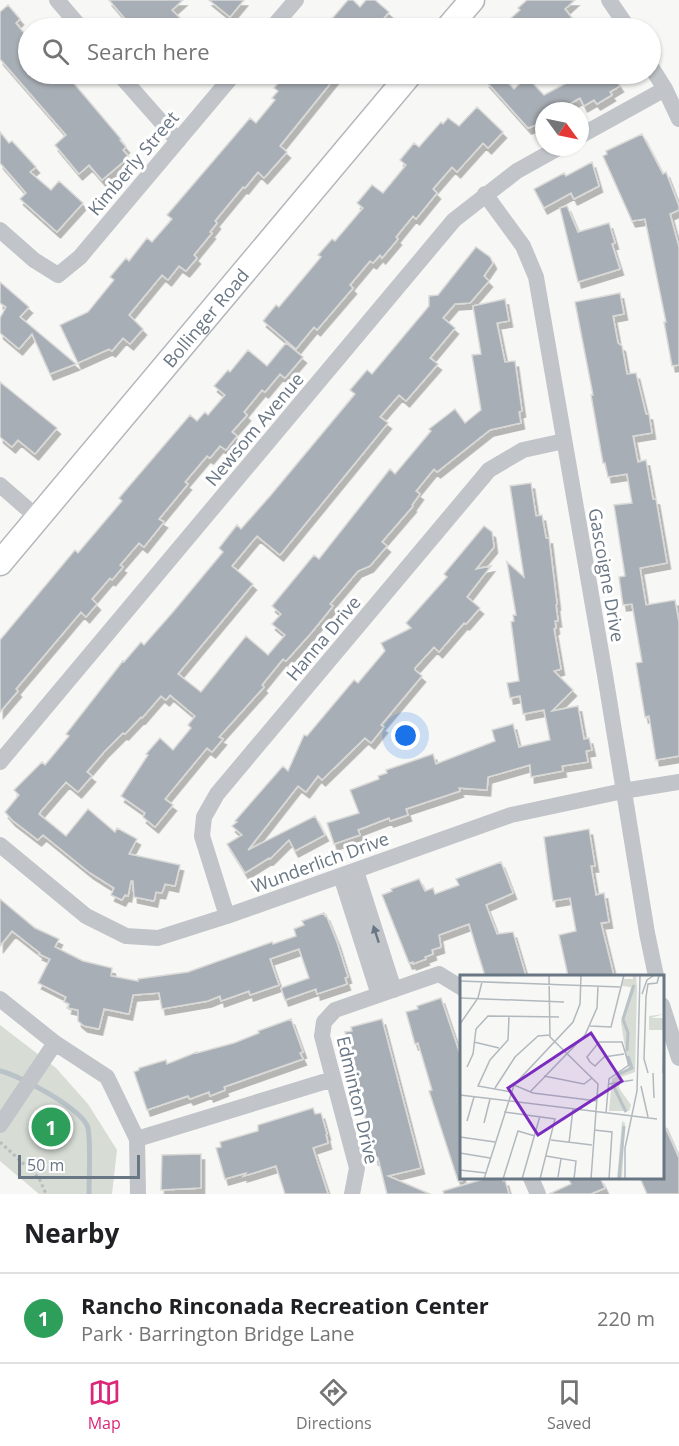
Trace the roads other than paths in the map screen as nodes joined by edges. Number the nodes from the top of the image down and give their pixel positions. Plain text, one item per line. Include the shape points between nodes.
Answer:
1 (57, 0) edge
2 (296, 0) edge
3 (472, 0) edge
4 (615, 2) edge
5 (72, 18) edge
6 (281, 18) edge
7 (457, 18) edge
8 (623, 18) edge
9 (661, 82) edge
10 (127, 84) edge
11 (226, 84) edge
12 (402, 84) edge
13 (665, 89) junction
14 (679, 119) edge
15 (589, 131) edge
16 (178, 141) junction
17 (544, 156) edge
18 (485, 194) junction
19 (0, 230) edge
20 (564, 441) junction
21 (0, 485) edge
22 (38, 518) junction
23 (0, 563) edge
24 (0, 762) edge
25 (679, 782) edge
26 (623, 790) junction
27 (0, 845) edge
28 (348, 874) junction
29 (227, 916) junction
30 (656, 975) edge
31 (460, 987) edge
32 (387, 993) junction
33 (0, 999) edge
34 (664, 1008) edge
35 (55, 1043) junction
36 (679, 1058) edge
37 (333, 1079) junction
38 (0, 1125) edge
39 (137, 1139) junction
40 (531, 1179) edge
41 (138, 1194) edge
42 (352, 1194) edge
43 (538, 1194) edge

1 - 5 street
2 - 6 street
3 - 7 main road
4 - 8 street
9 - 13 street
10 - 16 street
11 - 16 street, Kimberly Street
12 - 22 main road, Bollinger Road
13 - 14 street
13 - 15 street
16 - 19 street, Kimberly Street via 80,257 58,275
17 - 18 street, Newsom Avenue
18 - 20 street, Gascoigne Drive via 523,246 536,277
18 - 24 street, Newsom Avenue via 454,220
20 - 26 street, Gascoigne Drive
20 - 29 street, Hanna Drive via 523,450 489,470 217,794 204,817 202,836
21 - 22 street
22 - 23 main road, Bollinger Road
25 - 26 street, Wunderlich Drive
26 - 28 street, Wunderlich Drive via 511,815
26 - 30 street, Gascoigne Drive
27 - 29 street, Wunderlich Drive via 86,916 126,936 158,938
28 - 29 street, Wunderlich Drive
28 - 32 street
31 - 32 street via 439,974
32 - 37 street, Edminton Drive via 335,1010 324,1022 322,1036
33 - 35 street
34 - 36 street
35 - 38 street
35 - 39 street via 106,1077
37 - 39 street
37 - 42 street, Edminton Drive via 357,1168
39 - 41 street
40 - 43 street

